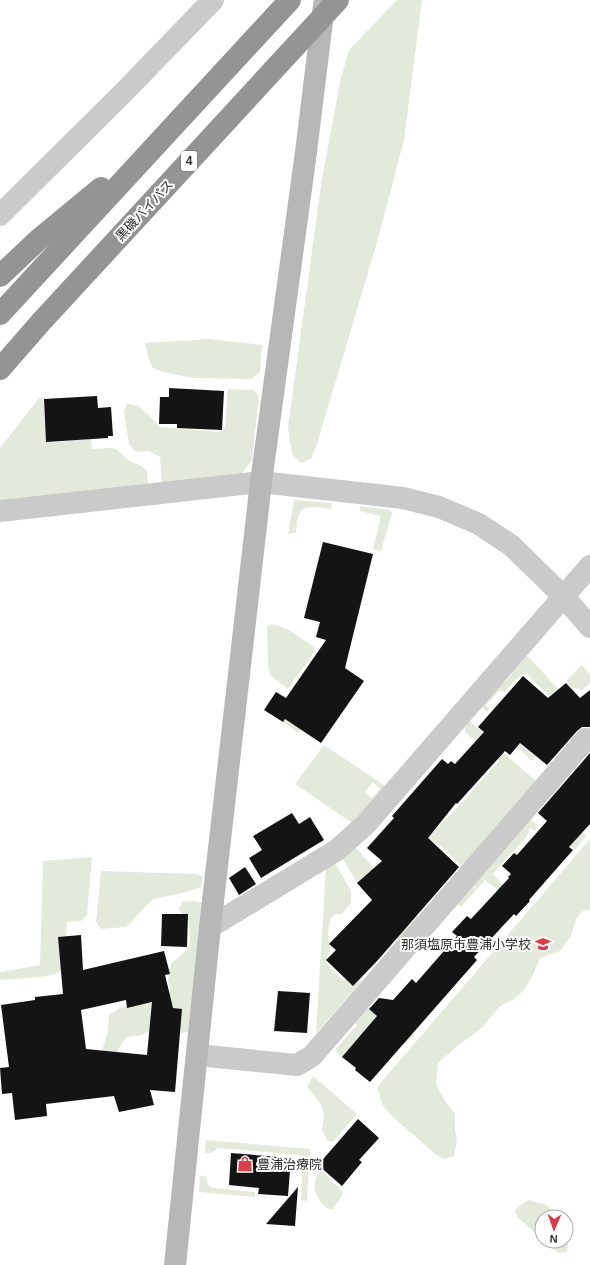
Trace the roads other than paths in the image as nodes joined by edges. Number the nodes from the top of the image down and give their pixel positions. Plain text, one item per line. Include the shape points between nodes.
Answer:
1 (212, 0) edge
2 (290, 0) edge
3 (329, 5) edge
4 (168, 132) junction
5 (0, 216) edge
6 (0, 276) edge
7 (0, 314) edge
8 (41, 322) junction
9 (0, 369) edge
10 (0, 380) edge
11 (262, 482) junction
12 (0, 510) edge
13 (590, 566) edge
14 (564, 597) junction
15 (590, 627) edge
16 (586, 739) dead end
17 (210, 927) junction
18 (197, 1055) junction
19 (175, 1265) edge

1 - 5 street
2 - 4 highway
3 - 8 highway, 黒磯バイパス / 4
3 - 11 street via 306,152
4 - 6 highway via 38,240
4 - 7 highway
8 - 9 highway, 黒磯バイパス / 4
8 - 10 highway, 4
11 - 12 street
11 - 14 street via 403,498 439,507 479,524 512,546
11 - 17 street
13 - 14 street
14 - 15 street
14 - 17 street via 366,824 337,850
16 - 18 street via 312,1056 297,1065
17 - 18 street
18 - 19 street

